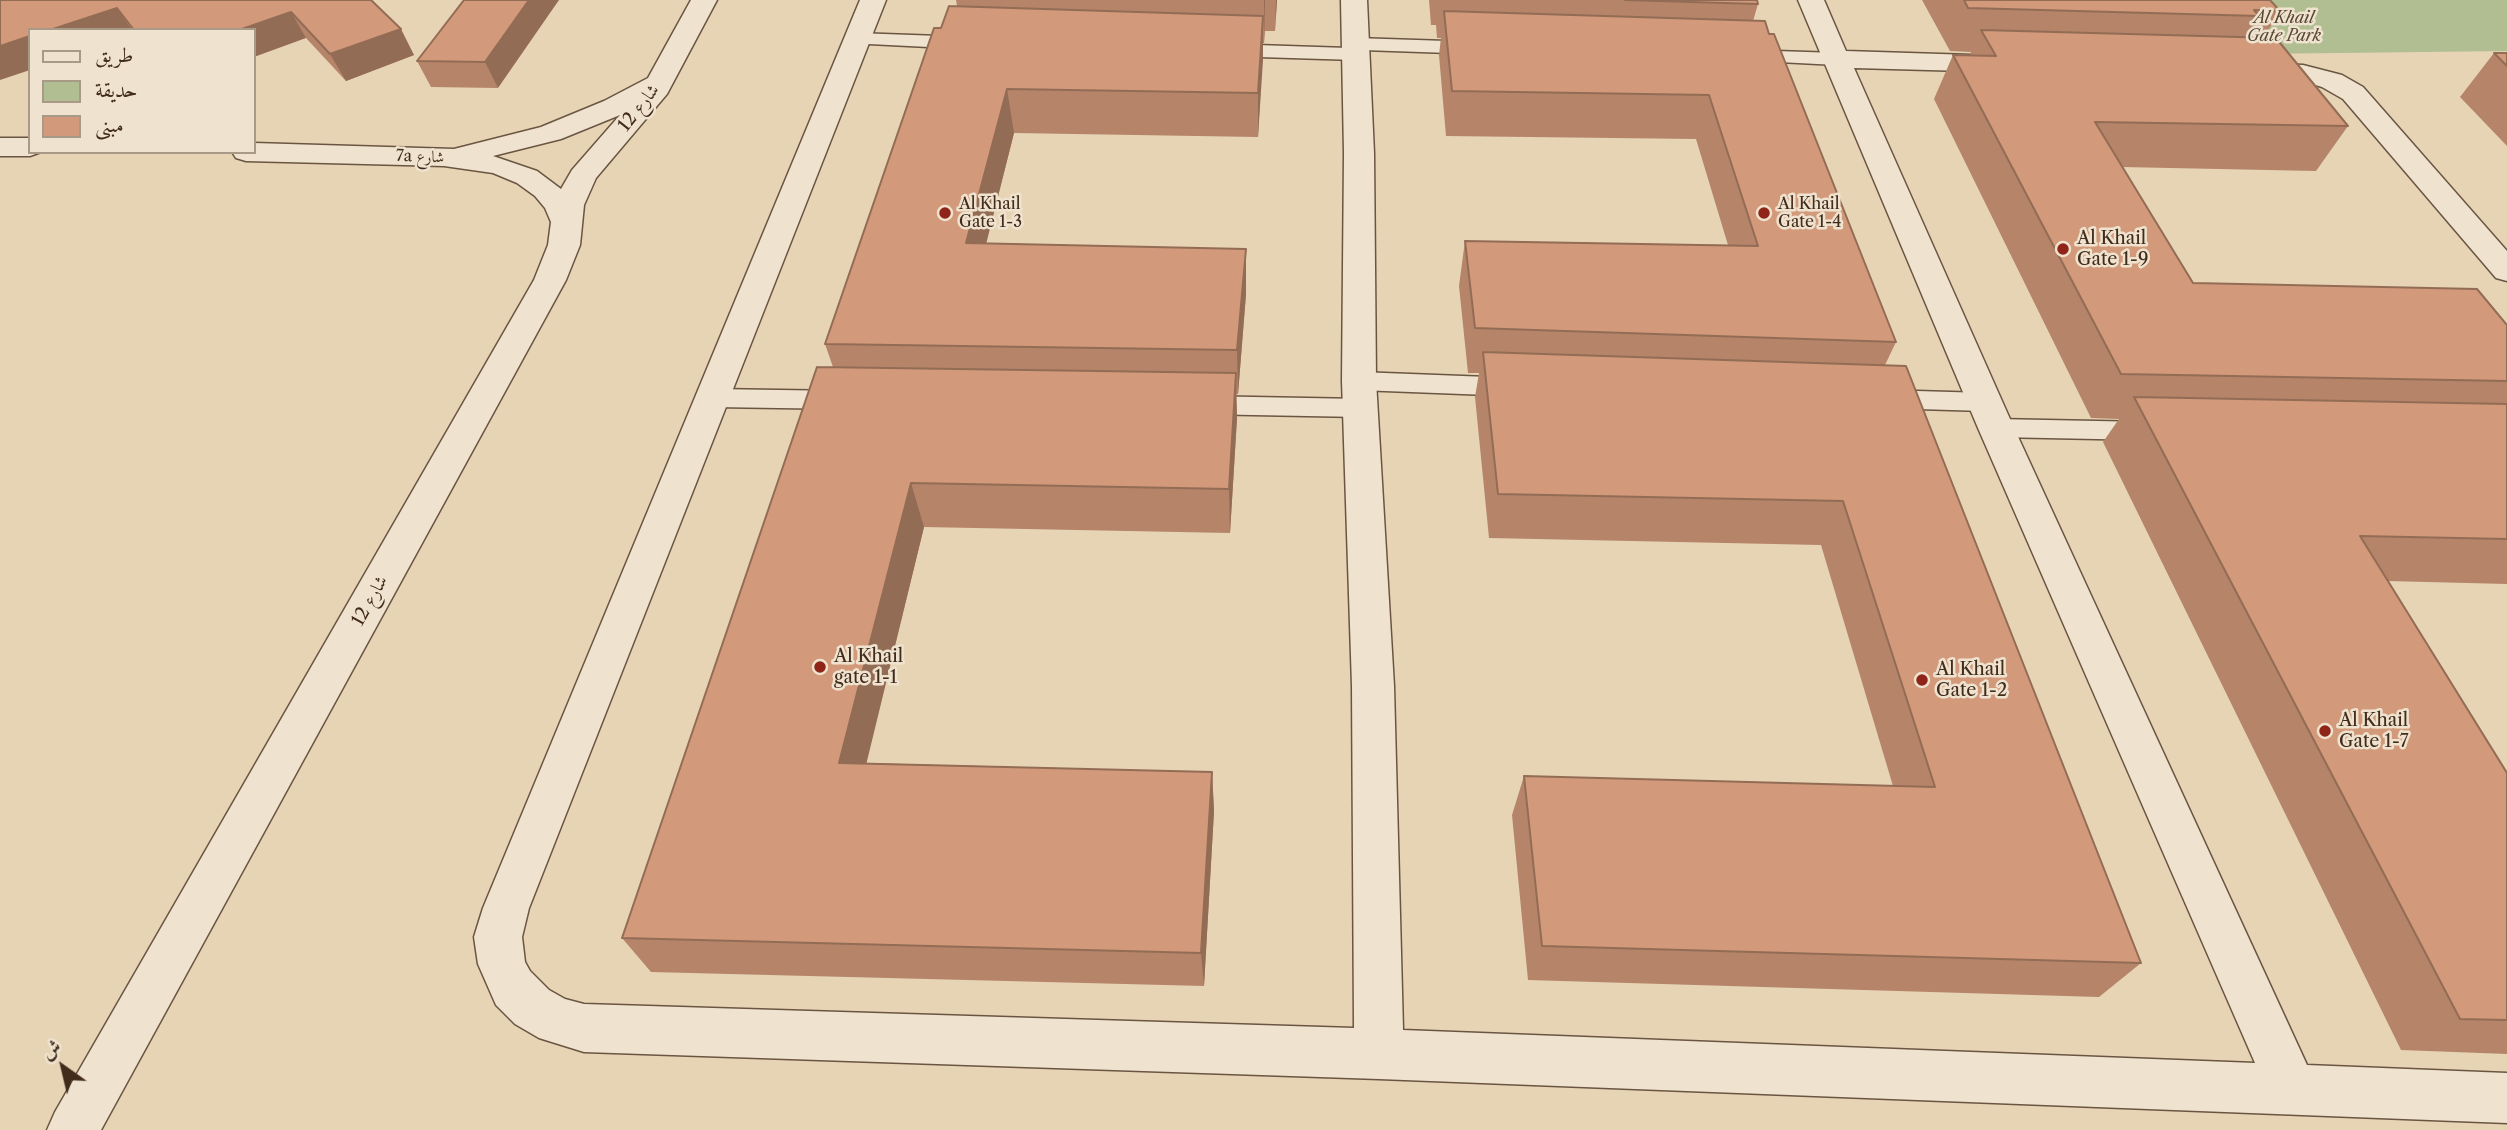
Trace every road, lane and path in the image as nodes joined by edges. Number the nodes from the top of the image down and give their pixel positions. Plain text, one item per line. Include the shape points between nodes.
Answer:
1 (704, 0) edge
2 (1354, 0) edge
3 (1811, 0) edge
4 (865, 20) edge
5 (981, 43) edge
6 (1493, 48) edge
7 (1203, 49) edge
8 (1356, 49) junction
9 (1727, 56) edge
10 (1837, 59) junction
11 (2029, 65) edge
12 (2221, 70) edge
13 (663, 76) junction
14 (0, 147) edge
15 (28, 147) edge
16 (256, 152) edge
17 (444, 157) junction
18 (568, 225) junction
19 (2507, 271) edge
20 (1540, 387) edge
21 (1360, 395) junction
22 (714, 398) junction
23 (1860, 398) edge
24 (866, 400) edge
25 (1168, 405) edge
26 (1990, 415) junction
27 (2175, 432) edge
28 (1379, 1054) junction
29 (2292, 1090) junction
30 (2507, 1098) edge
31 (73, 1130) edge

1 - 13 street, شارع 12
2 - 8 street
3 - 10 street
4 - 5 lane
4 - 22 street
6 - 8 lane
7 - 8 lane
8 - 21 street
9 - 10 lane
10 - 11 street
10 - 26 street
12 - 19 street via 2303,73 2353,93
13 - 17 street, شارع 12 via 614,107 562,129
13 - 18 street, شارع 12 via 640,111 582,176 569,205
14 - 15 street
16 - 17 street, 7a شارع
17 - 18 street, 7a شارع via 494,164 527,177 552,198
18 - 31 street, شارع 12 via 545,289
20 - 21 lane
21 - 25 lane
21 - 28 street via 1373,686
22 - 24 lane
22 - 28 street via 506,908 498,937 502,964 513,988 532,1007 556,1021 584,1028
23 - 26 lane
26 - 27 lane
26 - 29 street
28 - 29 street
29 - 30 street

